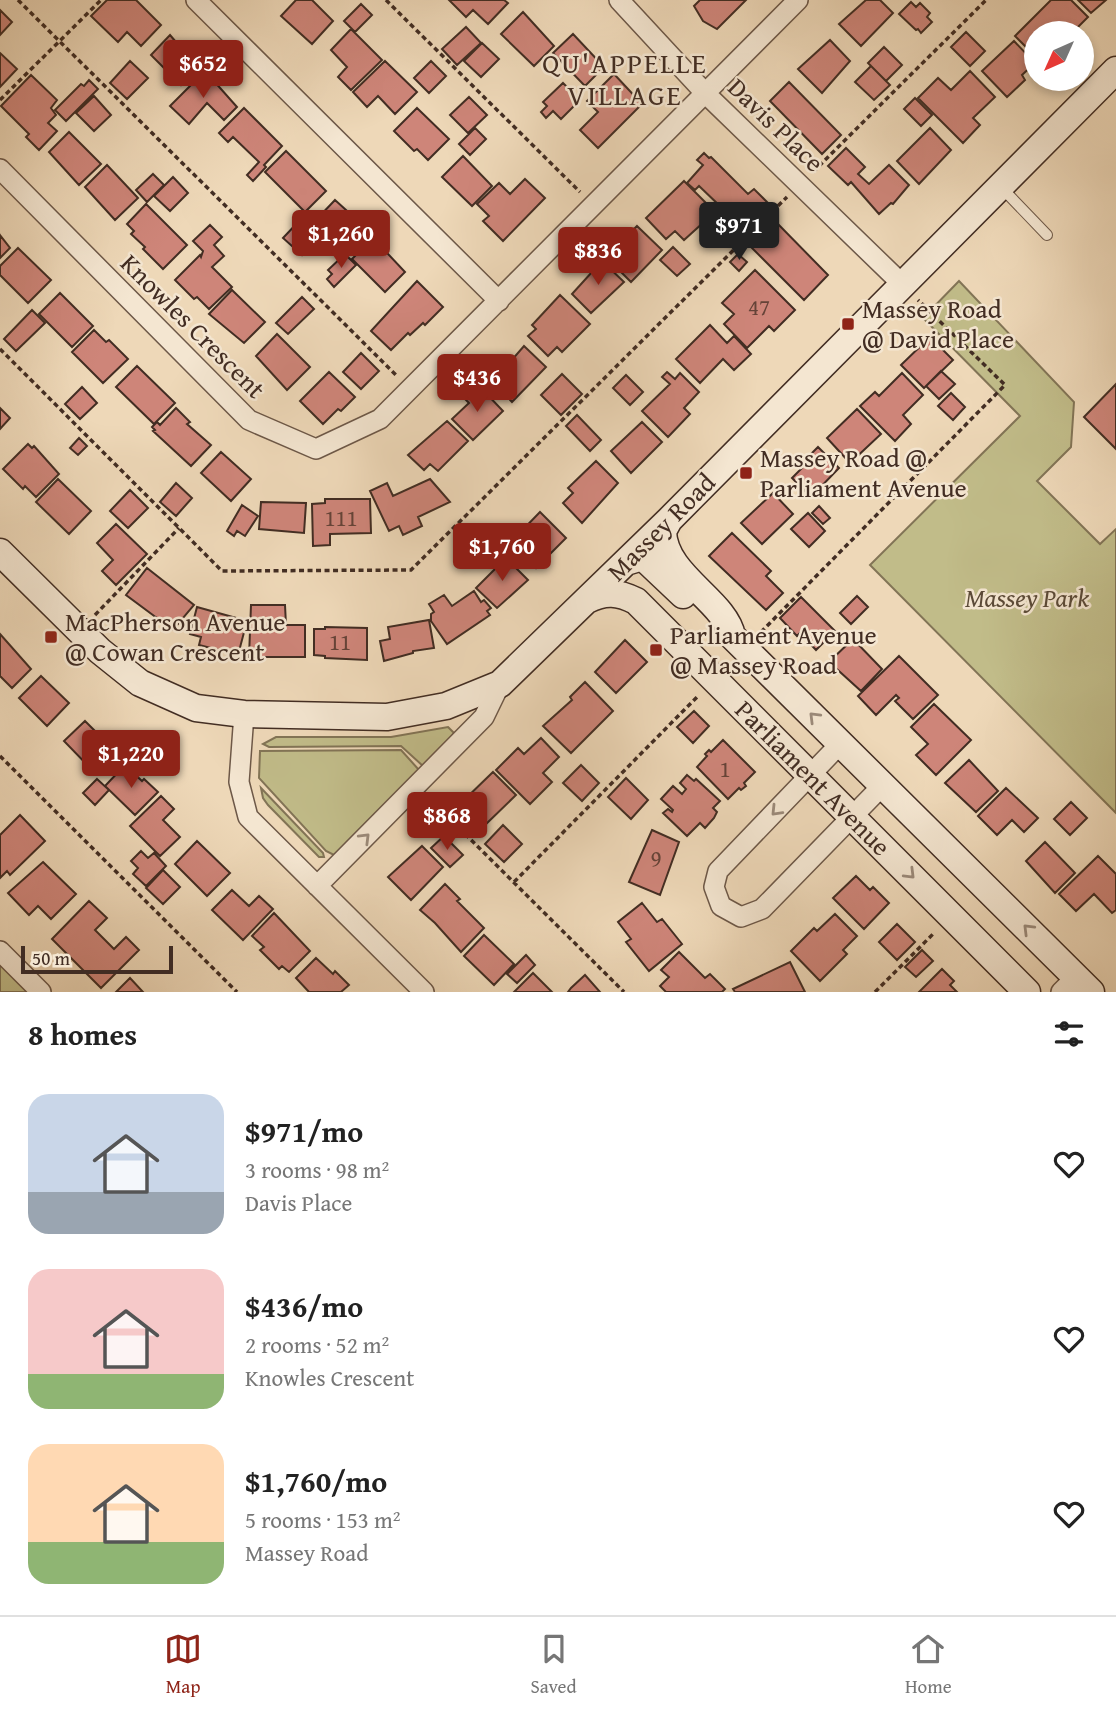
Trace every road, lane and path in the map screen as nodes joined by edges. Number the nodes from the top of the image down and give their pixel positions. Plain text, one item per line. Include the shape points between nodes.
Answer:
1 (18, 0) edge
2 (101, 0) edge
3 (196, 0) edge
4 (386, 0) edge
5 (618, 0) edge
6 (798, 0) edge
7 (986, 0) edge
8 (58, 40) junction
9 (1116, 70) edge
10 (706, 94) junction
11 (0, 100) edge
12 (0, 169) edge
13 (800, 184) junction
14 (1000, 186) junction
15 (594, 206) junction
16 (1047, 235) dead end
17 (902, 284) junction
18 (499, 301) junction
19 (0, 349) edge
20 (410, 389) junction
21 (669, 520) junction
22 (179, 528) junction
23 (0, 552) edge
24 (624, 564) junction
25 (587, 600) junction
26 (636, 601) junction
27 (79, 631) junction
28 (739, 642) junction
29 (714, 679) junction
30 (500, 684) junction
31 (244, 714) junction
32 (840, 744) junction
33 (0, 756) edge
34 (811, 776) junction
35 (883, 785) junction
36 (417, 786) junction
37 (852, 816) junction
38 (514, 882) junction
39 (317, 886) junction
40 (951, 916) junction
41 (0, 951) edge
42 (1076, 987) edge
43 (41, 992) edge
44 (237, 992) edge
45 (424, 992) edge
46 (624, 992) edge
47 (875, 992) edge
48 (1027, 992) edge

1 - 8 path
2 - 8 path
3 - 18 street
4 - 15 path
5 - 10 street, Davis Place
6 - 10 street, Knowles Crescent
7 - 13 path
8 - 11 path
8 - 20 path
9 - 14 street, Massey Road
10 - 13 street, Davis Place
10 - 15 street, Knowles Crescent
12 - 20 street, Knowles Crescent via 249,421 316,449 380,419
13 - 17 street, Davis Place
13 - 22 path via 411,570 222,571
14 - 16 lane
14 - 17 street, Massey Road
15 - 18 street, Knowles Crescent
17 - 21 street, Massey Road
17 - 28 path via 1005,385
18 - 20 street, Knowles Crescent
19 - 22 path
21 - 24 street, Massey Road
21 - 28 street, Parliament Avenue via 663,531 668,551
22 - 27 path
23 - 27 street, Massey Road
24 - 25 street, Massey Road
24 - 26 street via 624,582
24 - 28 street, Parliament Avenue via 646,560 721,632
25 - 26 street via 611,593
25 - 30 street, Massey Road
26 - 29 street, Parliament Avenue
27 - 31 street, Massey Road via 140,682 165,696 196,708
32 -> 28 street, Parliament Avenue
29 - 34 street, Parliament Avenue
29 - 38 path
30 - 31 street, Massey Road via 446,706 387,717
30 - 36 street, Massey Road via 484,717
31 - 39 street via 239,782 248,817
32 - 34 street
32 - 35 street, Parliament Avenue
33 - 44 path
34 - 37 street, Parliament Avenue
34 -> 37 street via 718,871 714,887 721,906 741,917 762,909
35 - 37 street
42 -> 35 street, Parliament Avenue
36 - 38 path
39 -> 36 street, Massey Road
37 -> 40 street, Parliament Avenue
38 - 46 path
39 - 45 street
40 - 47 path
40 - 48 street, Parliament Avenue
41 - 43 street

